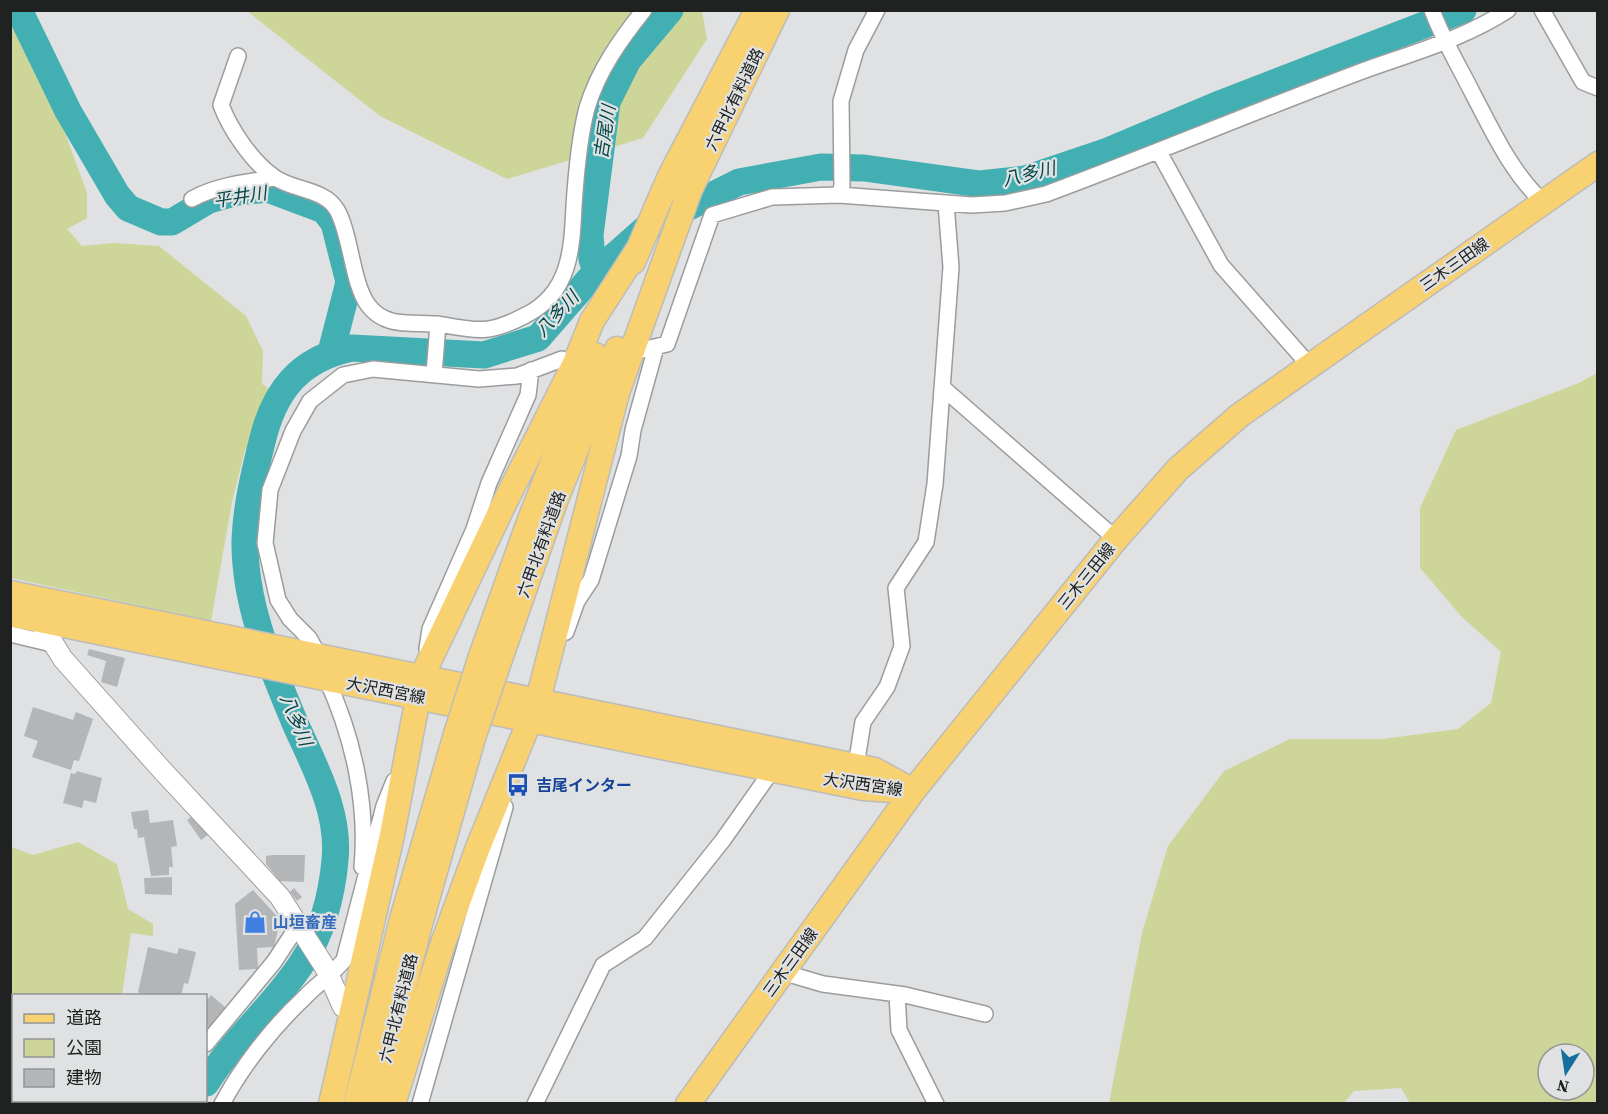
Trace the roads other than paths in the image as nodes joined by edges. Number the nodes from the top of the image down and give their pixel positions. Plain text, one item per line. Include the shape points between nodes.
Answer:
1 (644, 10) edge
2 (757, 10) edge
3 (777, 10) edge
4 (877, 10) edge
5 (1432, 10) edge
6 (1508, 10) edge
7 (1542, 10) edge
8 (1443, 39) junction
9 (238, 56) dead end
10 (1598, 88) edge
11 (1159, 152) junction
12 (1598, 164) edge
13 (275, 178) junction
14 (691, 187) junction
15 (840, 191) junction
16 (192, 199) dead end
17 (1543, 202) junction
18 (946, 204) junction
19 (639, 248) junction
20 (438, 326) junction
21 (562, 359) dead end
22 (1310, 366) junction
23 (531, 370) junction
24 (434, 371) junction
25 (943, 388) junction
26 (1116, 539) junction
27 (10, 593) edge
28 (10, 614) edge
29 (38, 619) junction
30 (10, 634) edge
31 (52, 644) junction
32 (249, 652) junction
33 (490, 657) junction
34 (548, 667) junction
35 (320, 670) junction
36 (420, 686) junction
37 (534, 710) junction
38 (464, 736) junction
39 (519, 749) junction
40 (407, 750) junction
41 (856, 766) junction
42 (774, 769) junction
43 (913, 791) junction
44 (357, 913) junction
45 (299, 924) junction
46 (782, 972) junction
47 (328, 973) junction
48 (897, 994) junction
49 (343, 1007) dead end
50 (985, 1014) dead end
51 (207, 1043) edge
52 (222, 1104) edge
53 (332, 1104) edge
54 (356, 1104) edge
55 (374, 1104) edge
56 (393, 1104) edge
57 (420, 1104) edge
58 (535, 1104) edge
59 (688, 1104) edge
60 (936, 1104) edge

1 - 20 street via 598,76 587,109 574,204 573,243 565,276 553,296 535,311 492,331
2 - 19 main road, 六甲北有料道路 via 670,176
3 - 14 main road, 六甲北有料道路
4 - 15 street via 856,50 841,101
5 - 8 street
6 - 8 street via 1487,24
7 - 10 street via 1583,82
8 - 11 street
8 - 17 street via 1502,149 1524,184
9 - 13 street via 221,105 252,154
11 - 18 street via 1046,194 1005,204
11 - 22 street via 1221,265
12 - 17 main road, 三木三田線
13 - 16 street via 234,184
13 - 20 street via 320,195 336,208 368,305 387,320
14 - 33 main road, 六甲北有料道路 via 602,384
14 - 34 main road via 617,393
15 - 18 street
15 - 34 street via 772,197 712,215 667,344 649,349 629,456 591,580 577,601 563,642
17 - 22 main road, 三木三田線
18 - 25 street via 951,267
19 - 33 main road, 六甲北有料道路 via 546,475
19 - 36 main road via 592,321
20 - 24 street
21 - 23 street
22 - 26 main road, 三木三田線 via 1240,415 1178,469
23 - 24 street via 517,376 479,380
23 - 36 street via 528,395 430,629
24 - 35 street via 372,369 343,375 309,401 270,490 265,543 278,600 309,638
25 - 26 street
25 - 41 street via 926,542 896,588 902,646 886,687 863,722
26 - 43 main road, 三木三田線
27 - 32 main road, 大沢西宮線
28 - 29 main road, 大沢西宮線
29 - 31 street
29 - 32 main road, 大沢西宮線
30 - 31 street
31 - 45 street via 280,897
32 - 35 main road, 大沢西宮線
33 - 38 main road, 六甲北有料道路, bridge
34 - 37 main road
35 - 36 main road, 大沢西宮線
35 - 44 street via 344,719 359,790 362,858
36 - 37 main road, 大沢西宮線
36 - 40 main road
37 - 39 main road
37 - 41 main road, 大沢西宮線
37 - 42 main road, 大沢西宮線
38 - 54 main road, 六甲北有料道路 via 398,931
38 - 55 main road, 六甲北有料道路
39 - 56 main road via 442,946
39 - 57 street
40 - 44 street via 384,806
40 - 53 main road
41 - 43 main road, 大沢西宮線 via 875,770
42 - 43 main road, 大沢西宮線 via 863,788
42 - 58 street via 645,938 603,965
43 - 46 main road, 三木三田線
44 - 47 street via 344,960
45 - 47 street
45 - 51 street via 274,962
46 - 48 street via 823,984
46 - 59 main road, 三木三田線
47 - 49 street
47 - 52 street via 266,1042
48 - 50 street
48 - 60 street via 899,1030

